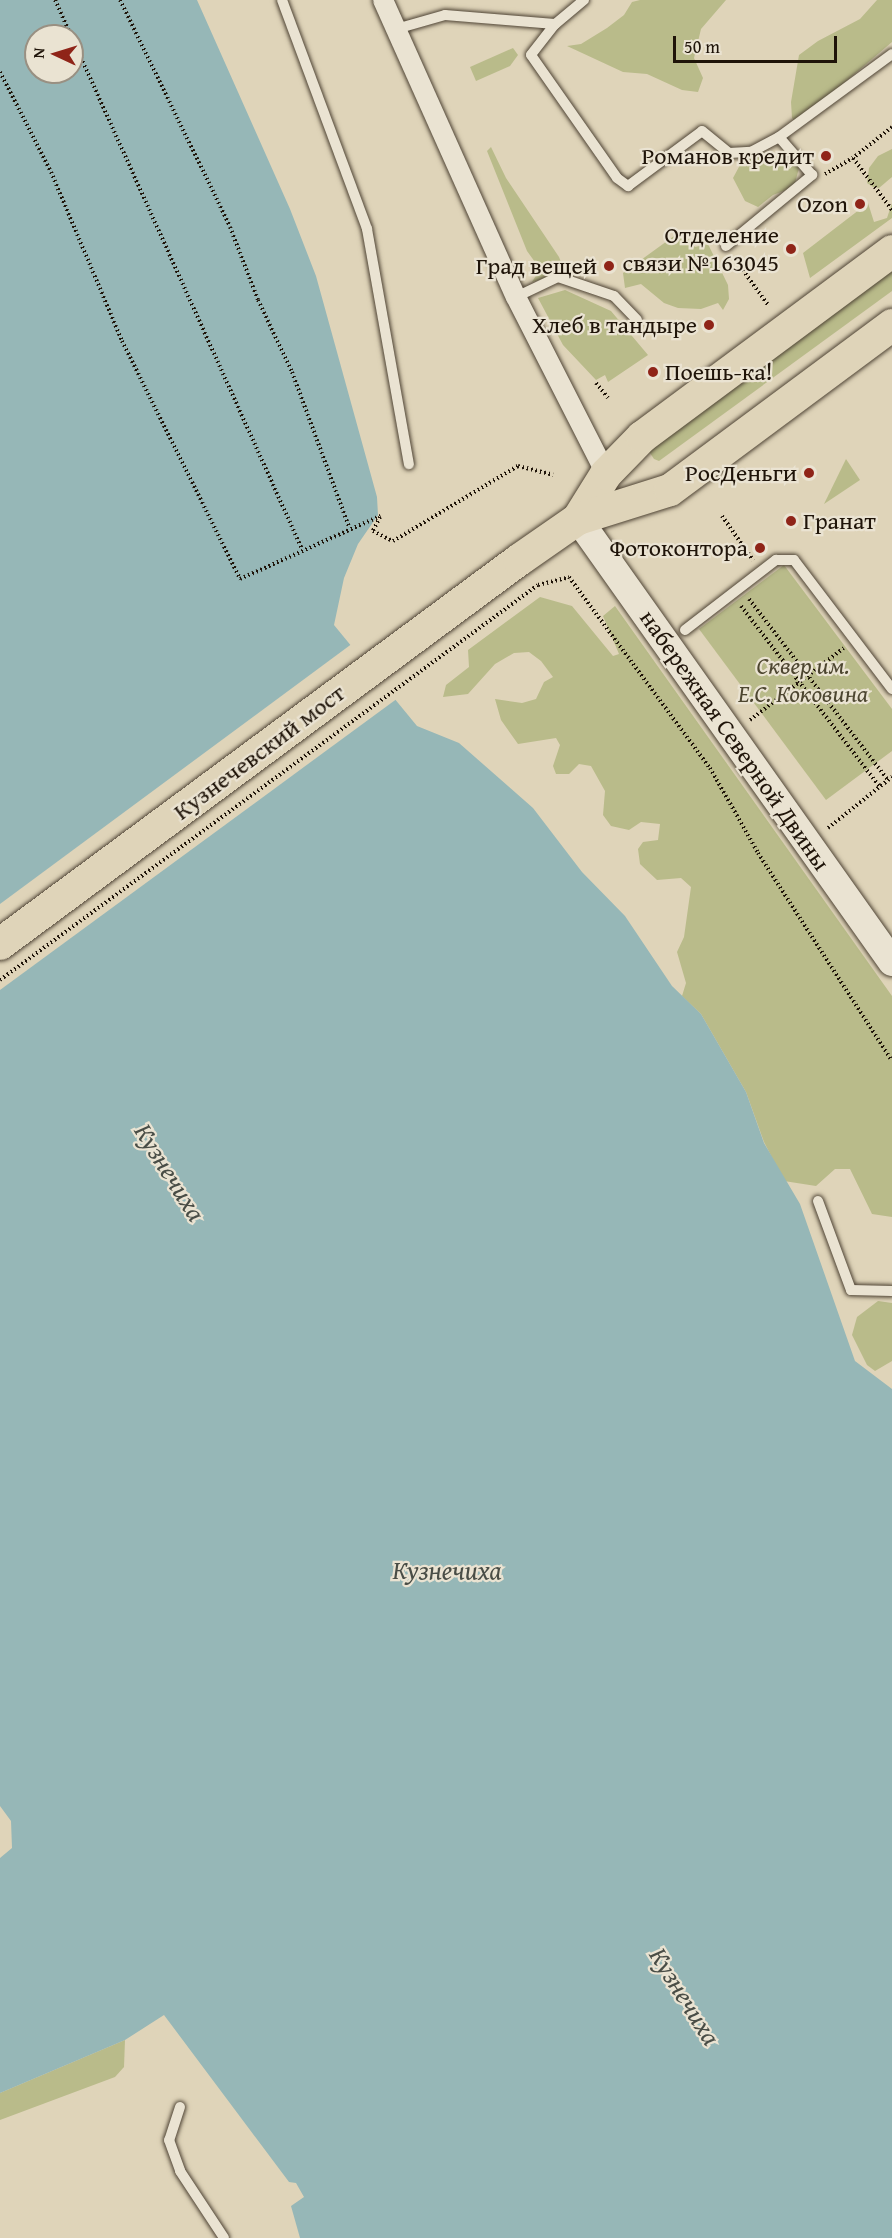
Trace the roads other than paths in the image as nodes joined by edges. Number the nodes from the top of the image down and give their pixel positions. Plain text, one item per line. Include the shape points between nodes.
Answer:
1 (282, 0) edge
2 (384, 0) edge
3 (584, 0) edge
4 (555, 24) junction
5 (396, 28) junction
6 (892, 54) edge
7 (779, 136) junction
8 (726, 246) road end
9 (892, 251) edge
10 (516, 297) junction
11 (637, 320) dead end
12 (892, 325) edge
13 (409, 464) dead end
14 (606, 474) junction
15 (578, 519) junction
16 (685, 630) dead end
17 (892, 689) edge
18 (0, 944) edge
19 (889, 953) edge
20 (818, 1201) dead end
21 (892, 1291) edge
22 (180, 2106) dead end
23 (224, 2238) edge

1 - 13 lane via 366,229
2 - 5 street
3 - 4 lane
4 - 5 lane via 445,15
4 - 7 lane via 531,56 623,185 631,184 702,131 729,153 751,152
5 - 10 street
6 - 7 lane
7 - 8 lane via 812,175
9 - 14 main road via 642,437
10 - 11 lane via 558,278 614,296
10 - 14 street
12 - 15 main road via 670,490
14 - 15 main road
15 - 18 main road, Кузнечевский мост
15 - 19 street, набережная Северной Двины
16 - 17 lane via 760,570 776,560 794,560
20 - 21 lane via 851,1290
22 - 23 lane via 169,2140 180,2171

